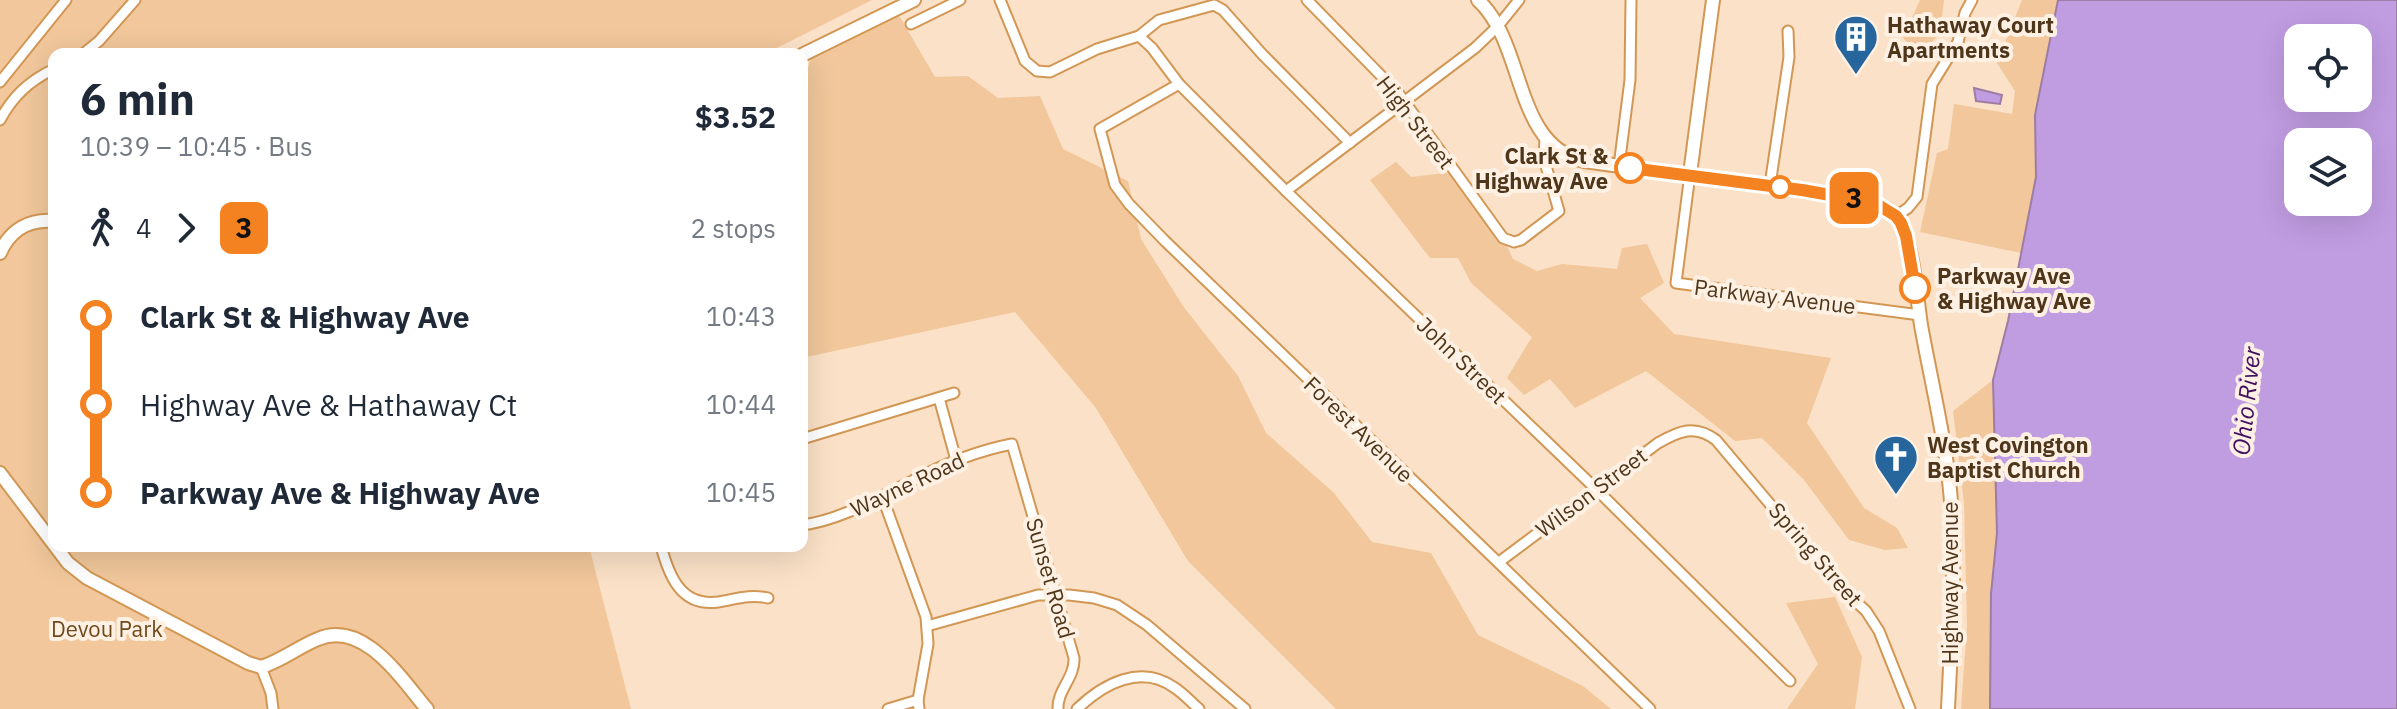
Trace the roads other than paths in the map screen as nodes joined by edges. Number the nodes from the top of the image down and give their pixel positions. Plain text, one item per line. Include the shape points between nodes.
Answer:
1 (66, 0) edge
2 (135, 0) edge
3 (914, 0) edge
4 (960, 0) edge
5 (1000, 0) edge
6 (1307, 0) edge
7 (1478, 0) edge
8 (1519, 0) edge
9 (1631, 0) edge
10 (1713, 0) edge
11 (1972, 0) edge
12 (911, 24) dead end
13 (1498, 26) junction
14 (1788, 31) dead end
15 (1139, 36) junction
16 (90, 48) edge
17 (808, 52) edge
18 (48, 72) edge
19 (0, 82) edge
20 (1179, 84) junction
21 (1405, 102) junction
22 (0, 120) edge
23 (1545, 138) junction
24 (1350, 143) junction
25 (1619, 166) junction
26 (1690, 174) junction
27 (1770, 185) junction
28 (1286, 191) junction
29 (1896, 216) junction
30 (48, 222) edge
31 (0, 253) edge
32 (1920, 315) junction
33 (954, 393) dead end
34 (939, 398) junction
35 (1687, 430) joint
36 (808, 437) edge
37 (1012, 444) joint
38 (956, 460) junction
39 (0, 473) edge
40 (1596, 489) junction
41 (882, 496) junction
42 (808, 524) edge
43 (48, 537) edge
44 (60, 552) edge
45 (663, 552) edge
46 (1499, 562) junction
47 (1056, 594) junction
48 (768, 598) dead end
49 (927, 626) junction
50 (261, 667) junction
51 (1790, 681) dead end
52 (919, 704) edge
53 (273, 709) edge
54 (427, 709) edge
55 (888, 709) edge
56 (1058, 709) edge
57 (1077, 709) edge
58 (1199, 709) edge
59 (1245, 709) edge
60 (1650, 709) edge
61 (1910, 709) edge
62 (1948, 709) edge

1 - 19 street
2 - 16 street
3 - 17 main road
4 - 12 street
5 - 15 street via 1025,61 1037,71 1055,70
6 - 21 street, High Street
7 - 13 main road
8 - 13 street
9 - 25 street via 1630,80
10 - 26 main road, Parkway Avenue
11 - 29 street via 1958,42 1932,84 1917,197
13 - 21 street
13 - 23 main road
14 - 27 street via 1789,57
15 - 20 street, John Street
15 - 24 street via 1159,20 1214,5
18 - 22 street via 16,94
20 - 28 street, John Street
20 - 46 street, Forest Avenue via 1100,129 1115,185
21 - 23 street, High Street via 1494,227 1514,242 1559,211 1544,159
21 - 24 street
23 - 25 main road via 1570,158
24 - 28 street
25 - 26 main road
26 - 27 main road
26 - 32 street, Parkway Avenue via 1676,283
27 - 29 main road via 1875,203
28 - 40 street, John Street
29 - 32 main road, Highway Avenue via 1906,236
30 - 31 main road via 26,224 7,238
32 - 62 main road, Highway Avenue via 1952,517
33 - 34 street
34 - 36 street
34 - 38 street
35 - 40 street, Wilson Street via 1658,443
35 - 61 street, Spring Street via 1716,440 1866,611
37 - 38 street, Wayne Road
37 - 47 street, Sunset Road
38 - 41 street, Wayne Road
39 - 43 main road
40 - 46 street, Wilson Street
40 - 51 street, John Street
41 - 42 street, Wayne Road
41 - 49 street
44 - 50 main road via 87,578
45 - 48 street via 676,585 689,598 706,603 754,595
46 - 60 street, Forest Avenue
47 - 49 street
47 - 56 street, Sunset Road via 1075,666 1058,697
47 - 59 street via 1122,607
49 - 52 street
50 - 53 street
50 - 54 main road via 320,638 344,636 384,659
52 - 55 street
57 - 58 street via 1105,685 1138,677 1170,685

